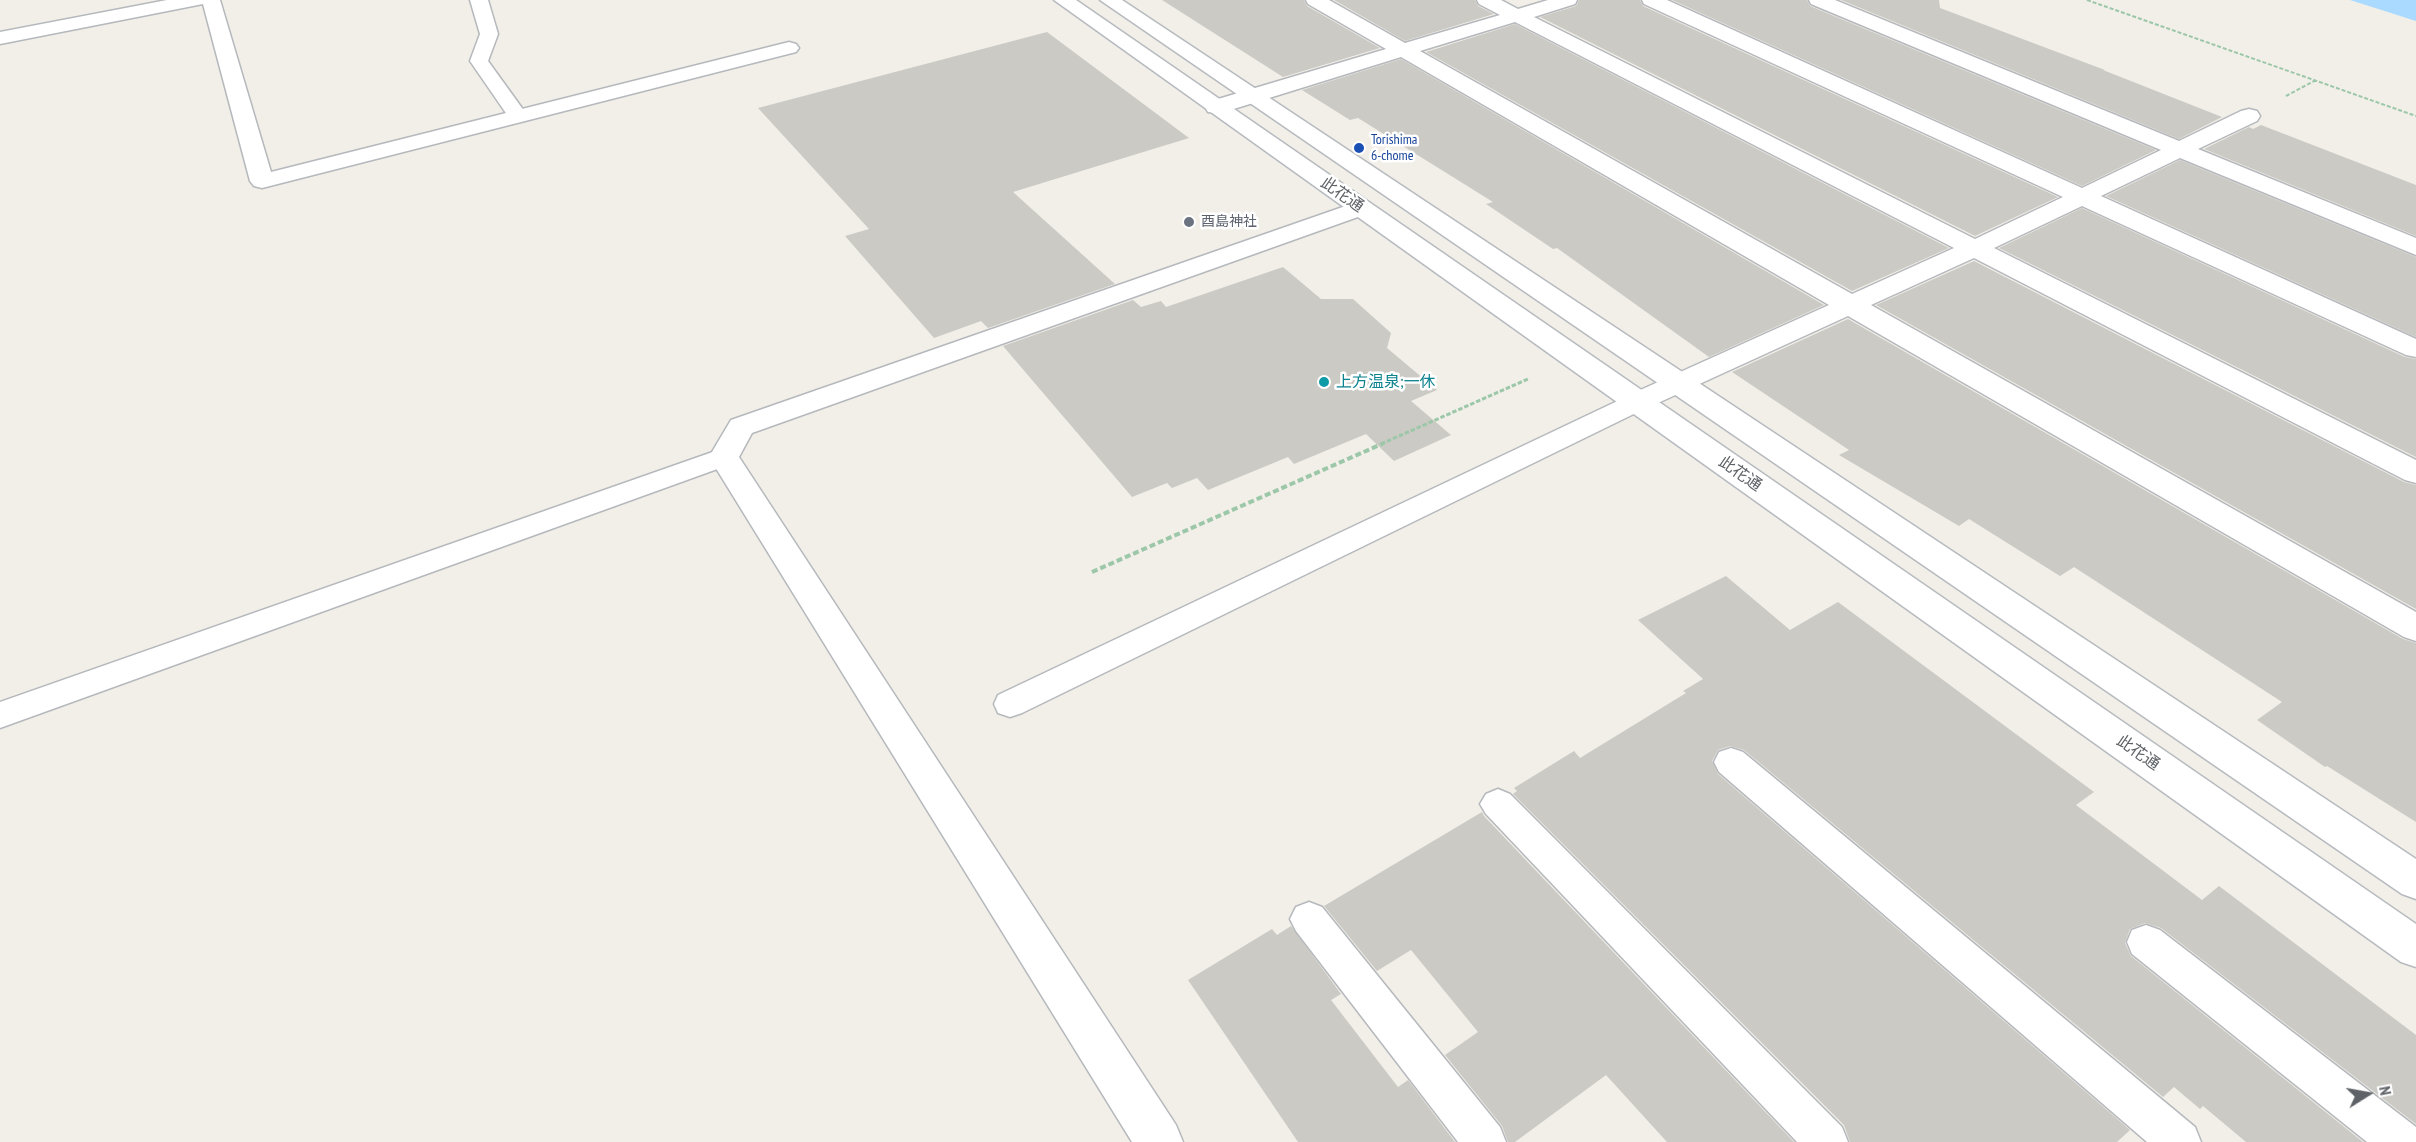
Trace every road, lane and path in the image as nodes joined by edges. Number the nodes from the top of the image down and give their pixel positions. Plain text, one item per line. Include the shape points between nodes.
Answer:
1 (197, 0) edge
2 (211, 0) edge
3 (479, 0) edge
4 (1063, 0) edge
5 (1108, 0) edge
6 (1315, 0) edge
7 (1486, 0) edge
8 (1568, 0) edge
9 (1651, 0) edge
10 (1818, 0) edge
11 (2087, 0) edge
12 (1517, 16) junction
13 (0, 38) edge
14 (789, 48) dead end
15 (1401, 49) junction
16 (1251, 96) junction
17 (1216, 107) junction
18 (518, 115) junction
19 (2248, 116) dead end
20 (2416, 116) edge
21 (2177, 149) junction
22 (2081, 196) junction
23 (1360, 208) junction
24 (2416, 248) edge
25 (1973, 249) junction
26 (1850, 305) junction
27 (2416, 349) edge
28 (1532, 377) dead end
29 (1677, 383) junction
30 (1637, 402) junction
31 (724, 458) junction
32 (2416, 473) edge
33 (1092, 572) dead end
34 (2416, 628) edge
35 (1010, 704) dead end
36 (0, 715) edge
37 (1731, 762) dead end
38 (1498, 804) dead end
39 (2416, 881) edge
40 (1309, 919) dead end
41 (2146, 942) dead end
42 (2416, 948) edge
43 (1159, 1142) edge
44 (1485, 1142) edge
45 (1827, 1142) edge
46 (2180, 1142) edge
47 (2401, 1142) edge

1 - 13 street
2 - 18 street via 262,181
3 - 18 lane via 489,34 479,61
4 - 17 street, 此花通
5 - 16 street, 此花通
6 - 15 street
7 - 12 street
8 - 12 street
9 - 22 street
10 - 21 street
11 - 20 path
12 - 15 street
12 - 25 street
14 - 18 street
15 - 16 street
15 - 26 street
16 - 17 street
16 - 29 street, 此花通
17 - 23 street, 此花通
19 - 21 street
21 - 22 street
21 - 24 street
22 - 25 street
22 - 27 street
23 - 30 street, 此花通
23 - 31 street via 741,427
25 - 26 street
25 - 32 street
26 - 29 street
26 - 34 street
28 - 33 path
29 - 30 street
29 - 39 street, 此花通
30 - 35 lane
30 - 42 street, 此花通
31 - 36 lane
31 - 43 street
37 - 46 lane
38 - 45 lane
40 - 44 lane
41 - 47 lane

